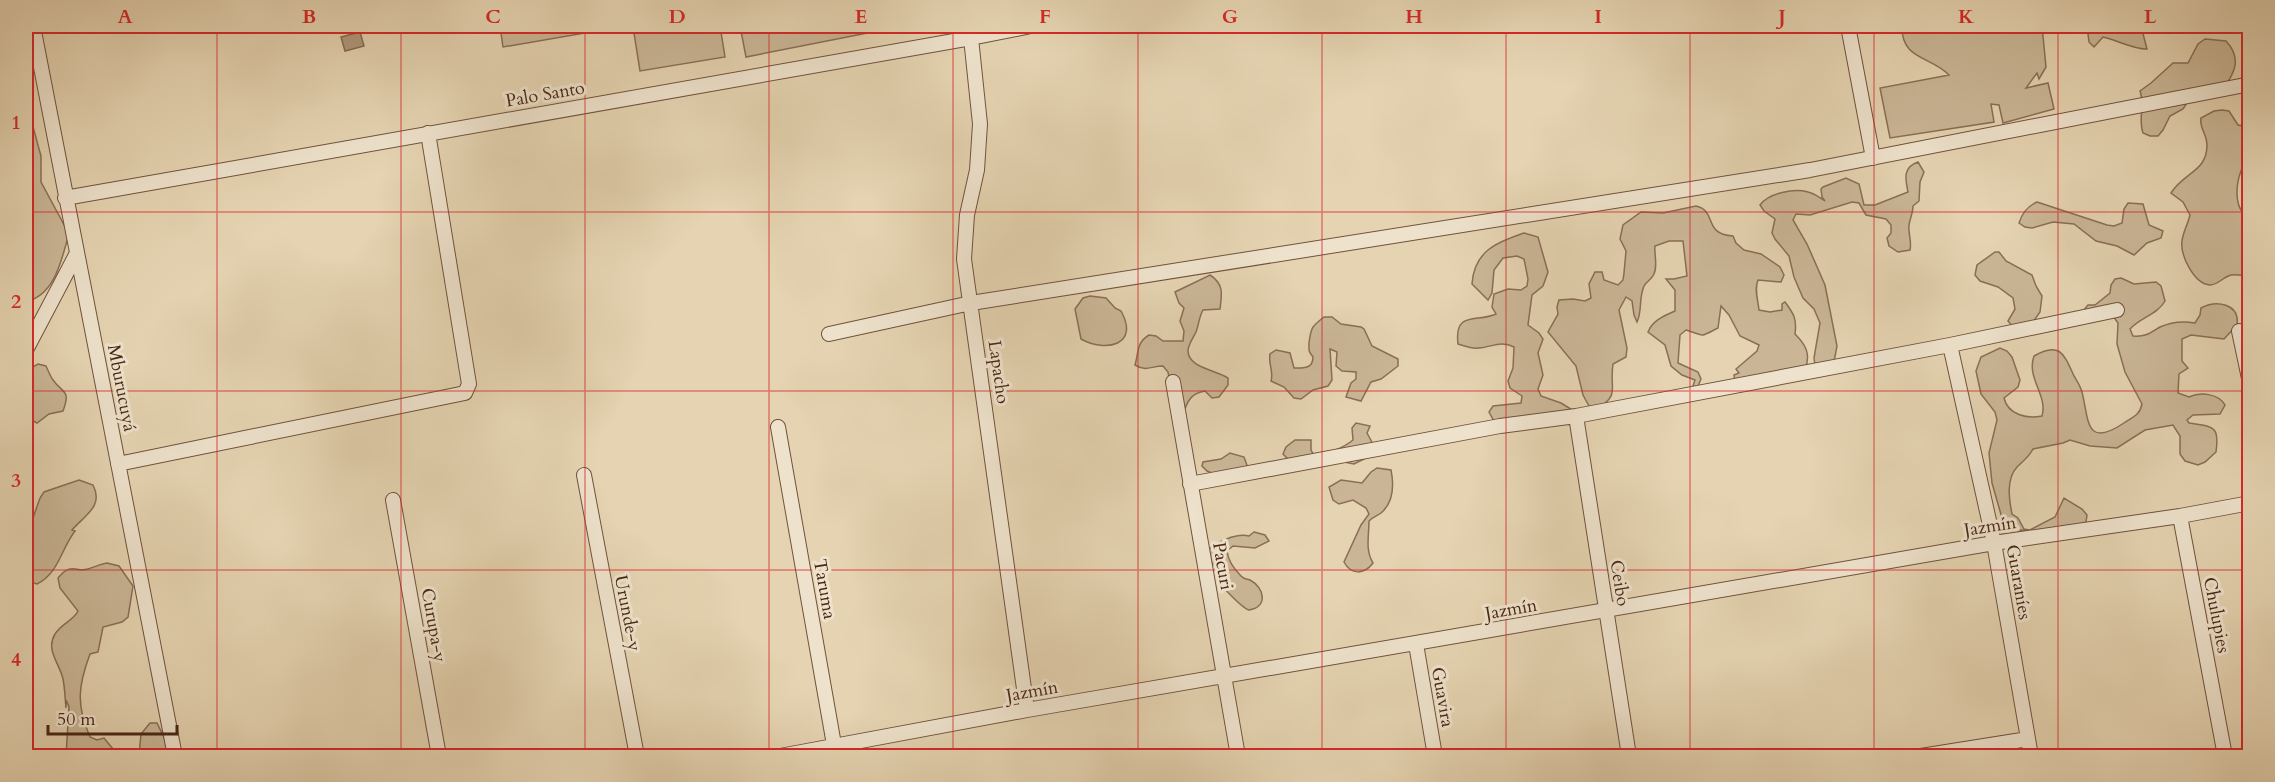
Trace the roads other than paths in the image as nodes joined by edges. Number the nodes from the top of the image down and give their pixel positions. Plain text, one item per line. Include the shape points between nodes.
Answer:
1 (33, 26) edge
2 (1031, 26) edge
3 (1848, 26) edge
4 (971, 38) junction
5 (2250, 84) edge
6 (428, 133) junction
7 (1873, 159) junction
8 (65, 198) junction
9 (77, 254) junction
10 (971, 303) junction
11 (2117, 310) dead end
12 (2239, 331) dead end
13 (829, 334) dead end
14 (1950, 345) junction
15 (26, 350) edge
16 (1173, 382) dead end
17 (2250, 383) edge
18 (1576, 416) junction
19 (778, 427) dead end
20 (118, 464) junction
21 (584, 475) dead end
22 (1190, 484) junction
23 (393, 500) dead end
24 (2250, 503) edge
25 (2180, 516) junction
26 (1994, 543) junction
27 (1606, 610) junction
28 (1416, 644) junction
29 (1225, 676) junction
30 (1028, 710) junction
31 (2028, 739) junction
32 (835, 751) edge
33 (175, 756) edge
34 (439, 756) edge
35 (637, 756) edge
36 (780, 756) edge
37 (1238, 756) edge
38 (1435, 756) edge
39 (1629, 756) edge
40 (1921, 756) edge
41 (2031, 756) edge
42 (2225, 756) edge

1 - 8 street, Mburucuyá
2 - 4 street, Palo Santo
3 - 7 street
4 - 6 street, Palo Santo
4 - 10 street, Lapacho via 980,124 964,259
5 - 7 street
6 - 8 street, Palo Santo
6 - 20 street via 469,384 465,393
7 - 10 street
8 - 9 street, Mburucuyá
9 - 15 street
9 - 20 street, Mburucuyá
10 - 13 street
10 - 30 street, Lapacho
11 - 14 street
12 - 17 street
14 - 18 street
14 - 26 street, Guaraníes
16 - 22 street, Pacuri
18 - 22 street via 1500,426
18 - 27 street, Ceibo
19 - 32 street, Taruma
20 - 33 street, Mburucuyá
21 - 35 street, Urunde-y
22 - 29 street, Pacuri
23 - 34 street, Curupa-y
24 - 25 street, Jazmín
25 - 26 street, Jazmín
25 - 42 street, Chulupies
26 - 27 street, Jazmín
26 - 31 street, Guaraníes
27 - 28 street, Jazmín
27 - 39 street, Ceibo
28 - 29 street, Jazmín
28 - 38 street, Guavira
29 - 30 street, Jazmín
29 - 37 street, Pacuri
30 - 32 street, Jazmín
31 - 40 street
31 - 41 street, Guaraníes
32 - 36 street, Jazmín

